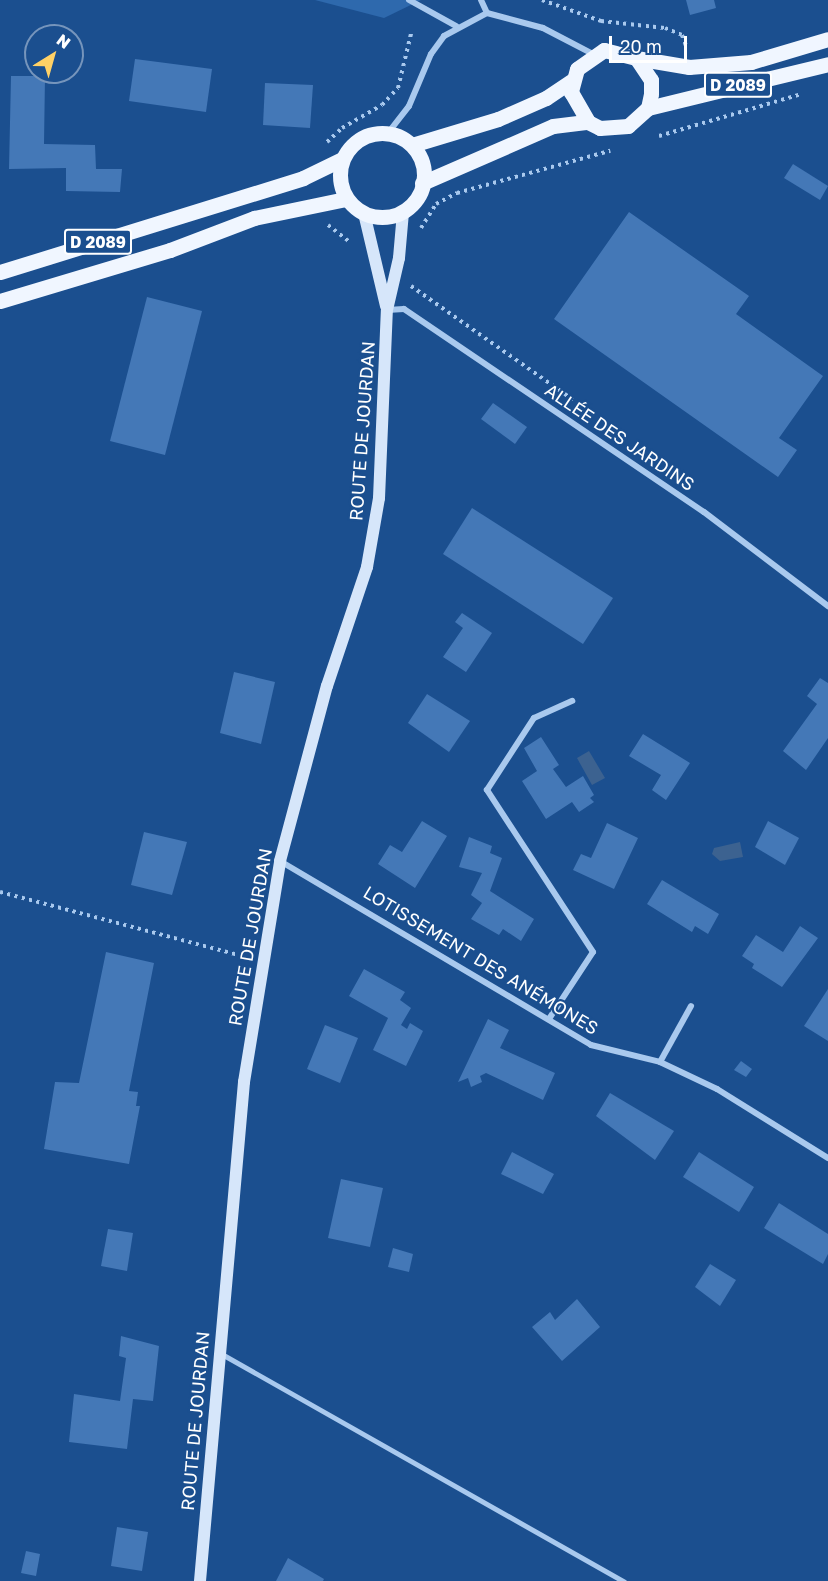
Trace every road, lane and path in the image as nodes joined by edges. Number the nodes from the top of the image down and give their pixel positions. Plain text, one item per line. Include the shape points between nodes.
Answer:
1 (409, 0) edge
2 (481, 0) edge
3 (542, 0) edge
4 (487, 13) junction
5 (456, 26) junction
6 (411, 34) dead end
7 (828, 39) edge
8 (593, 54) junction
9 (689, 55) dead end
10 (636, 58) junction
11 (828, 64) edge
12 (573, 80) junction
13 (806, 93) dead end
14 (648, 108) junction
15 (588, 122) junction
16 (388, 133) junction
17 (659, 136) dead end
18 (325, 145) dead end
19 (412, 145) junction
20 (610, 151) dead end
21 (342, 159) junction
22 (422, 183) junction
23 (346, 199) junction
24 (403, 212) junction
25 (364, 213) junction
26 (419, 232) dead end
27 (0, 272) edge
28 (412, 278) dead end
29 (0, 302) edge
30 (387, 310) junction
31 (596, 416) dead end
32 (828, 606) edge
33 (572, 700) dead end
34 (280, 861) junction
35 (0, 892) edge
36 (263, 961) junction
37 (691, 1006) dead end
38 (549, 1019) junction
39 (660, 1062) junction
40 (828, 1158) edge
41 (220, 1352) junction
42 (200, 1581) edge
43 (624, 1581) edge

1 - 5 street
2 - 4 street
3 - 9 path via 601,21 664,28 682,35
4 - 5 street
4 - 8 street via 543,28
5 - 16 street via 431,54 409,106
6 - 18 path via 398,88 382,105 342,128
7 - 10 main road, D 2089 via 751,62 689,68
8 - 10 main road via 615,50
8 - 12 main road
10 - 14 main road via 651,80
11 - 14 main road, D 2089
12 - 15 main road via 574,103
12 - 19 main road via 546,98 498,119
13 - 17 path
14 - 15 main road via 628,126 600,128
15 - 22 main road via 554,126
16 - 19 main road
16 - 21 main road via 361,138
19 - 22 main road via 424,169
20 - 26 path via 457,193 436,204
21 - 23 main road via 341,186
21 - 27 main road, D 2089 via 303,178
22 - 24 main road via 419,196
23 - 25 main road
23 - 29 main road, D 2089 via 254,218 170,250
24 - 25 main road via 388,218
24 - 30 street, ROUTE DE JOURDAN
25 - 30 street, ROUTE DE JOURDAN
28 - 31 path via 411,288
30 - 32 street, ALLÉE DES JARDINS via 404,309 704,512
30 - 34 street, ROUTE DE JOURDAN via 379,498 367,567 327,686
33 - 38 street via 534,718 487,790 592,952
34 - 36 street, ROUTE DE JOURDAN
34 - 38 street, LOTISSEMENT DES ANÉMONES
35 - 36 path
36 - 41 street, ROUTE DE JOURDAN via 244,1082
37 - 39 street
38 - 39 street, LOTISSEMENT DES ANÉMONES via 591,1045
39 - 40 street, LOTISSEMENT DES ANÉMONES via 717,1089
41 - 42 street, ROUTE DE JOURDAN
41 - 43 lane

